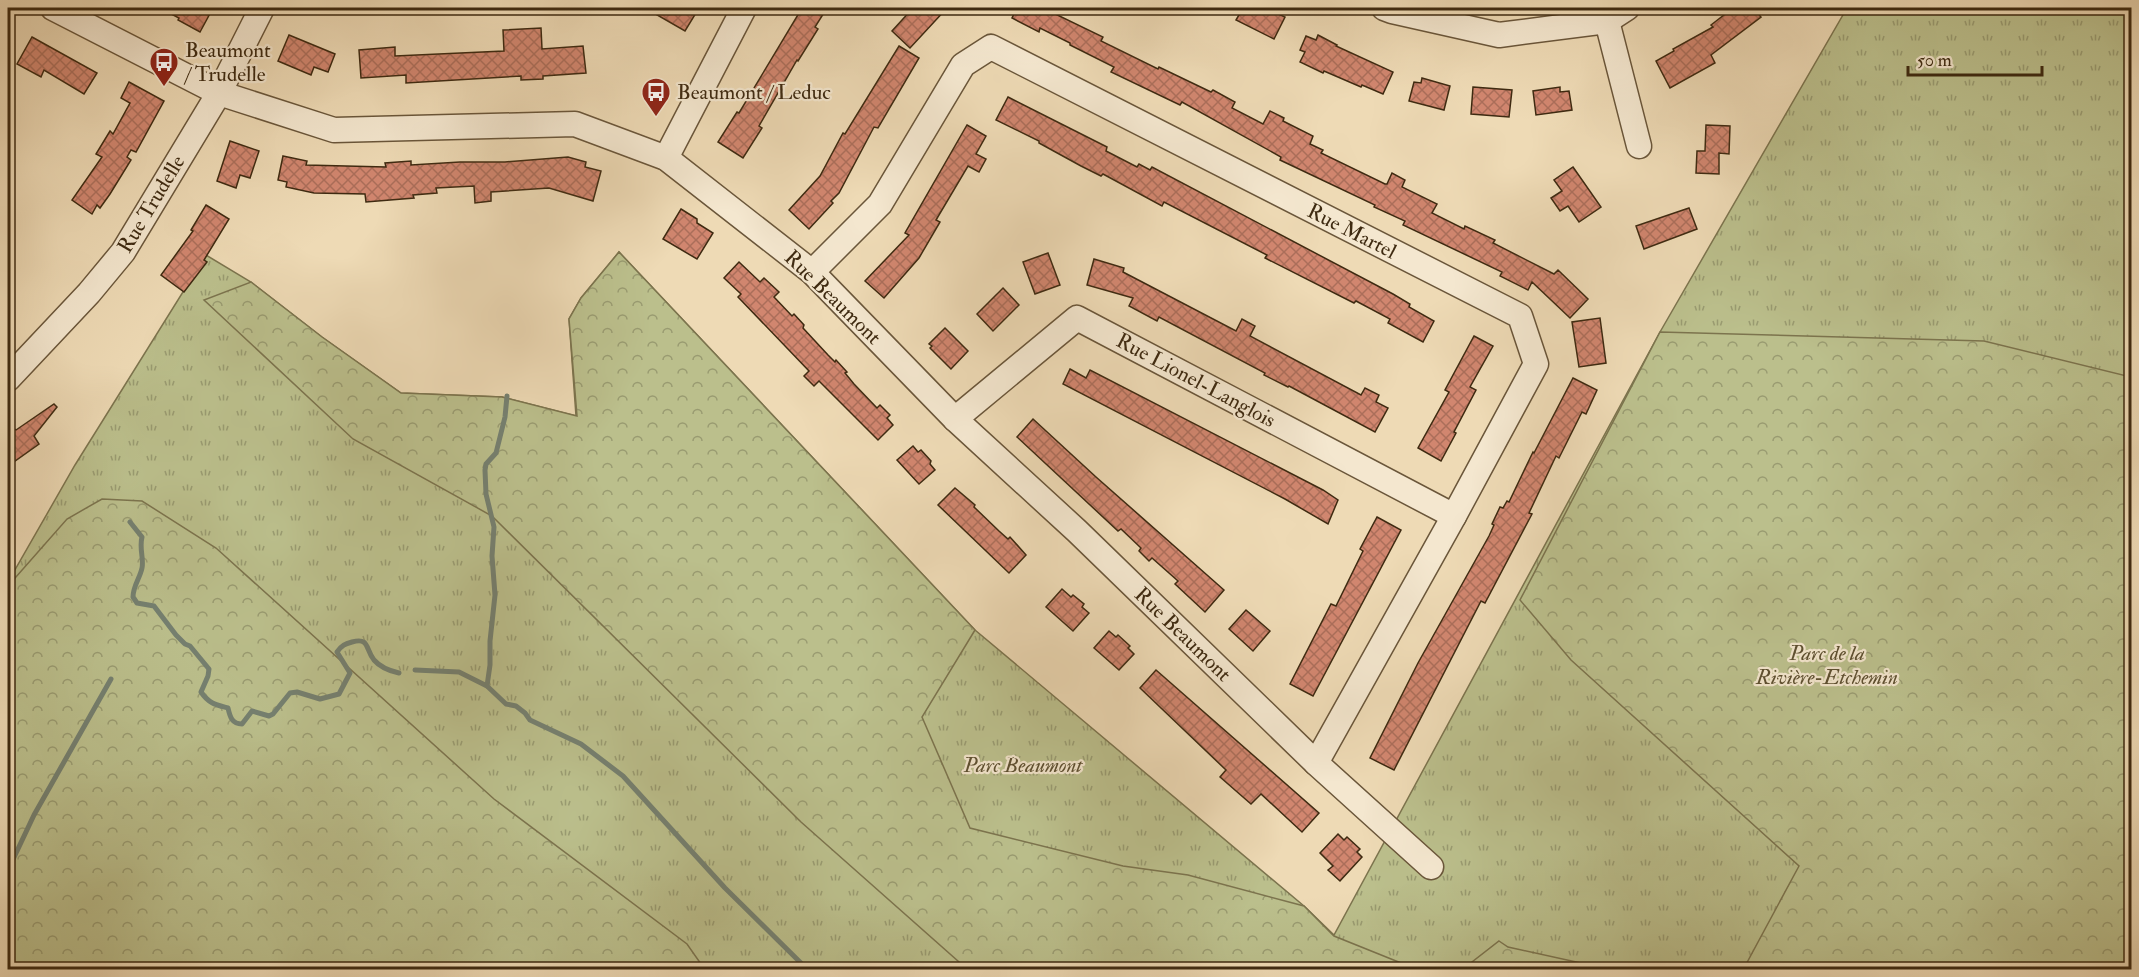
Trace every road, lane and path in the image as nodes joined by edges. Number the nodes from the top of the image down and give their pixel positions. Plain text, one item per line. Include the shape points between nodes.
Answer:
1 (53, 8) edge
2 (262, 8) edge
3 (744, 8) edge
4 (1384, 8) edge
5 (1627, 8) edge
6 (1607, 21) junction
7 (219, 93) junction
8 (1639, 146) dead end
9 (666, 158) junction
10 (812, 272) junction
11 (8, 379) edge
12 (955, 418) junction
13 (1454, 516) junction
14 (1316, 763) junction
15 (1431, 867) dead end

1 - 7 street, Rue Beaumont
2 - 7 street, Rue Trudelle
3 - 9 street
4 - 6 street via 1498,35
5 - 6 street
6 - 8 street
7 - 9 street, Rue Beaumont via 334,130 575,124
7 - 11 street, Rue Trudelle via 123,252
9 - 10 street, Rue Beaumont
10 - 12 street, Rue Beaumont
10 - 13 street, Rue Martel via 880,204 963,65 991,47 1520,316 1536,364
12 - 13 street, Rue Lionel-Langlois via 1077,318
12 - 14 street, Rue Beaumont
13 - 14 street, Rue Martel
14 - 15 street, Rue Beaumont

